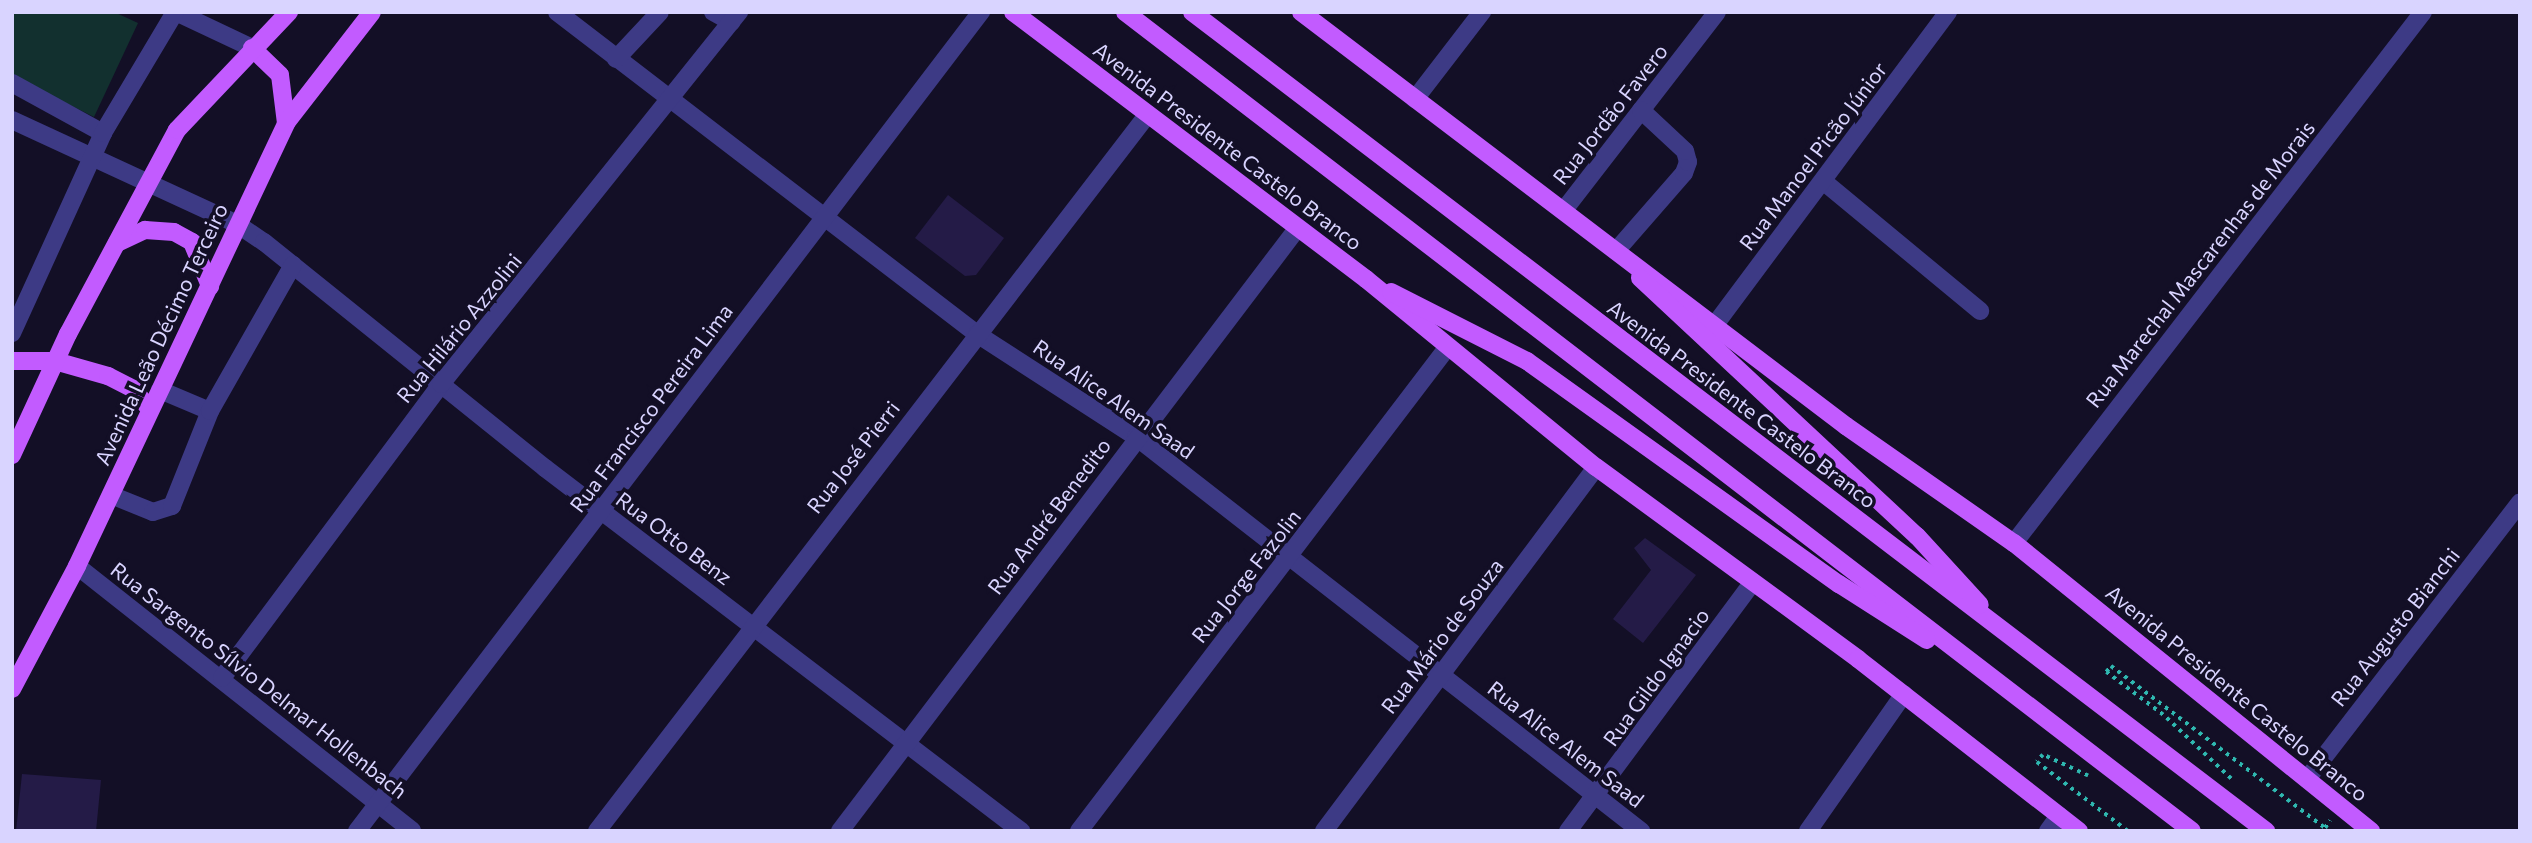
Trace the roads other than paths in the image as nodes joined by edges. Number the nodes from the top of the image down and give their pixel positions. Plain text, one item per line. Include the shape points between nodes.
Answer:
1 (175, 12) edge
2 (289, 12) edge
3 (372, 12) edge
4 (557, 12) edge
5 (660, 12) edge
6 (713, 12) edge
7 (981, 12) edge
8 (1013, 12) edge
9 (1125, 12) edge
10 (1192, 12) edge
11 (1301, 12) edge
12 (1482, 12) edge
13 (1717, 12) edge
14 (1948, 12) edge
15 (2423, 12) edge
16 (735, 17) edge
17 (252, 48) junction
18 (615, 59) junction
19 (12, 83) edge
20 (1415, 99) junction
21 (670, 103) junction
22 (1641, 110) junction
23 (1148, 114) junction
24 (12, 120) edge
25 (286, 123) junction
26 (103, 133) junction
27 (92, 158) junction
28 (1823, 181) junction
29 (150, 182) junction
30 (1564, 210) junction
31 (824, 218) junction
32 (237, 224) junction
33 (1296, 230) junction
34 (117, 243) junction
35 (1620, 253) junction
36 (293, 265) junction
37 (1366, 279) junction
38 (210, 286) junction
39 (1980, 311) dead end
40 (1714, 326) junction
41 (12, 333) edge
42 (977, 334) junction
43 (1447, 348) junction
44 (12, 361) edge
45 (55, 362) junction
46 (440, 384) junction
47 (160, 390) junction
48 (150, 409) junction
49 (210, 411) junction
50 (1136, 437) junction
51 (12, 455) edge
52 (1596, 467) junction
53 (111, 495) junction
54 (2520, 502) edge
55 (602, 511) junction
56 (2014, 543) junction
57 (1290, 557) junction
58 (77, 566) junction
59 (1753, 582) junction
60 (752, 626) junction
61 (2012, 640) junction
62 (1441, 675) junction
63 (222, 678) junction
64 (12, 689) edge
65 (1904, 694) junction
66 (2024, 701) junction
67 (905, 743) junction
68 (2307, 779) junction
69 (1595, 796) junction
70 (378, 805) junction
71 (2054, 823) edge
72 (357, 831) edge
73 (412, 831) edge
74 (597, 831) edge
75 (840, 831) edge
76 (1021, 831) edge
77 (1079, 831) edge
78 (1324, 831) edge
79 (1569, 831) edge
80 (1641, 831) edge
81 (1808, 831) edge
82 (2079, 831) edge
83 (2192, 831) edge
84 (2266, 831) edge
85 (2371, 831) edge

1 - 17 street
1 - 26 street
2 - 17 main road
3 - 25 main road, Avenida Leão Décimo Terceiro
4 - 18 street, Rua Alice Alem Saad
5 - 18 street
6 - 16 street
7 - 31 street, Rua Francisco Pereira Lima
8 - 23 main road, Avenida Presidente Castelo Branco
9 - 66 main road, Avenida Presidente Castelo Branco
10 - 61 main road, Avenida Presidente Castelo Branco
11 - 20 main road, Avenida Presidente Castelo Branco
12 - 20 street
13 - 22 street, Rua Jordão Favero
14 - 28 street, Rua Manoel Picão Júnior
15 - 56 street, Rua Marechal Mascarenhas de Morais
16 - 21 street, Rua Hilário Azzolini
17 - 25 main road via 280,75
17 - 29 main road via 177,130
18 - 21 street, Rua Alice Alem Saad
19 - 26 street
20 - 30 main road, Avenida Presidente Castelo Branco
21 - 31 street, Rua Alice Alem Saad
21 - 46 street, Rua Hilário Azzolini
22 - 30 street, Rua Jordão Favero
22 - 35 street via 1685,151 1688,162
23 - 33 main road, Avenida Presidente Castelo Branco
23 - 42 street, Rua José Pierri
24 - 27 street, Rua Otto Benz
25 - 32 main road, Avenida Leão Décimo Terceiro
26 - 27 street
27 - 29 street, Rua Otto Benz
27 - 41 street
28 - 39 street
28 - 40 street, Rua Manoel Picão Júnior
29 - 32 street, Rua Otto Benz
29 - 34 main road
30 - 35 main road, Avenida Presidente Castelo Branco
31 - 42 street, Rua Alice Alem Saad
31 - 55 street, Rua Francisco Pereira Lima
32 - 36 street, Rua Otto Benz
32 - 38 main road, Avenida Leão Décimo Terceiro
33 - 37 main road, Avenida Presidente Castelo Branco
33 - 50 street, Rua André Benedito
34 - 38 main road via 145,230 174,232 192,242
34 - 45 main road
35 - 40 main road, Avenida Presidente Castelo Branco
35 - 61 main road via 1651,292 1917,536
36 - 46 street, Rua Otto Benz
36 - 49 street
37 - 43 main road, Avenida Presidente Castelo Branco
37 - 66 main road via 1527,361 1839,584
38 - 47 main road, Avenida Leão Décimo Terceiro
40 - 56 main road, Avenida Presidente Castelo Branco via 1846,426
42 - 50 street, Rua Alice Alem Saad
42 - 60 street, Rua José Pierri
43 - 52 main road, Avenida Presidente Castelo Branco
43 - 57 street, Rua Jorge Fazolin
44 - 45 main road
45 - 48 main road via 108,376 133,389
45 - 51 main road
46 - 55 street, Rua Otto Benz
46 - 63 street, Rua Hilário Azzolini
47 - 48 main road, Avenida Leão Décimo Terceiro
47 - 49 street
48 - 53 main road, Avenida Leão Décimo Terceiro
49 - 53 street via 172,506 153,512
50 - 57 street, Rua Alice Alem Saad
50 - 67 street, Rua André Benedito
52 - 59 main road, Avenida Presidente Castelo Branco
52 - 62 street, Rua Mário de Souza
53 - 58 main road, Avenida Leão Décimo Terceiro
54 - 68 street, Rua Augusto Bianchi
55 - 60 street, Rua Otto Benz
55 - 70 street, Rua Francisco Pereira Lima
56 - 68 main road, Avenida Presidente Castelo Branco
57 - 62 street, Rua Alice Alem Saad
57 - 77 street, Rua Jorge Fazolin
58 - 63 street, Rua Sargento Sílvio Delmar Hollenbach
58 - 64 main road, Avenida Leão Décimo Terceiro
59 - 65 main road, Avenida Presidente Castelo Branco
59 - 69 street, Rua Gildo Ignacio
60 - 67 street, Rua Otto Benz
60 - 74 street, Rua José Pierri
61 - 84 main road, Avenida Presidente Castelo Branco
62 - 69 street, Rua Alice Alem Saad
62 - 78 street, Rua Mário de Souza
63 - 70 street, Rua Sargento Sílvio Delmar Hollenbach
65 - 71 main road, Avenida Presidente Castelo Branco
65 - 81 street
66 - 83 main road, Avenida Presidente Castelo Branco
67 - 75 street, Rua André Benedito
67 - 76 street, Rua Otto Benz
68 - 85 main road, Avenida Presidente Castelo Branco
69 - 79 street, Rua Gildo Ignacio
69 - 80 street, Rua Alice Alem Saad
70 - 72 street, Rua Francisco Pereira Lima
70 - 73 street, Rua Sargento Sílvio Delmar Hollenbach
71 - 82 main road, Avenida Presidente Castelo Branco

